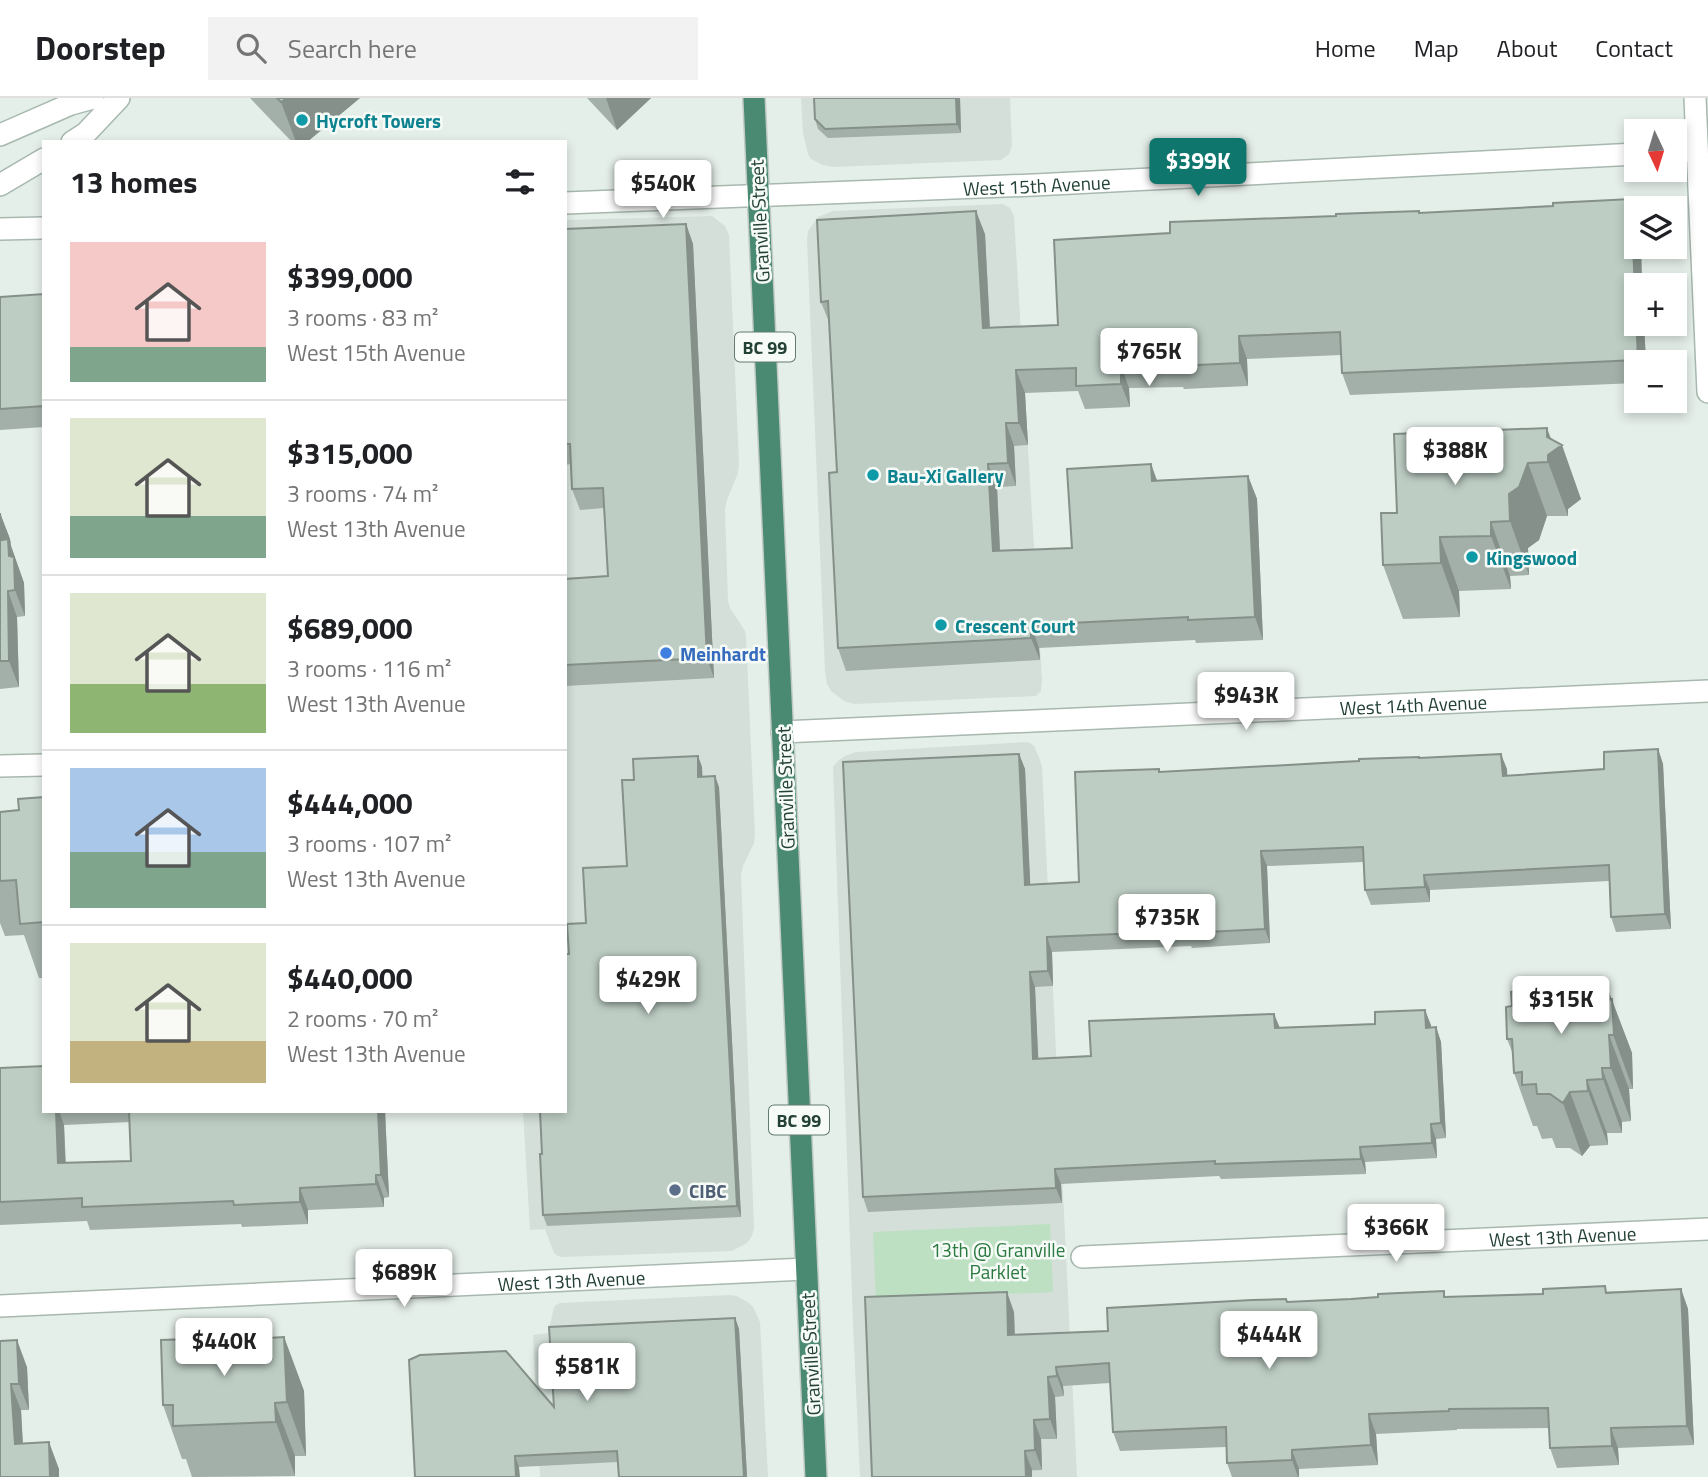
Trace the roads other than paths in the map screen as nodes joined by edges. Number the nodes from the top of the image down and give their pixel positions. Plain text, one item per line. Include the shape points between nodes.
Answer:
1 (93, 98) edge
2 (119, 98) edge
3 (754, 98) edge
4 (1695, 98) edge
5 (0, 135) edge
6 (76, 140) edge
7 (1697, 150) junction
8 (1687, 151) edge
9 (1624, 155) edge
10 (42, 160) edge
11 (0, 185) edge
12 (758, 195) junction
13 (567, 203) edge
14 (42, 228) edge
15 (0, 229) edge
16 (1708, 392) edge
17 (1708, 691) edge
18 (782, 732) junction
19 (42, 765) edge
20 (0, 766) edge
21 (1708, 1229) edge
22 (1082, 1257) dead end
23 (806, 1269) junction
24 (0, 1306) edge
25 (816, 1477) edge

1 - 5 street
2 - 6 street
3 - 12 highway, Granville Street / BC 99
4 - 7 street
7 - 8 street
7 - 16 street
9 - 12 street, West 15th Avenue
10 - 11 street
12 - 13 street, West 15th Avenue
12 - 18 highway, Granville Street / BC 99
14 - 15 street
17 - 18 street, West 14th Avenue
18 - 23 highway, Granville Street / BC 99
19 - 20 street
21 - 22 street, West 13th Avenue
23 - 24 street, West 13th Avenue
23 - 25 highway, Granville Street / BC 99

